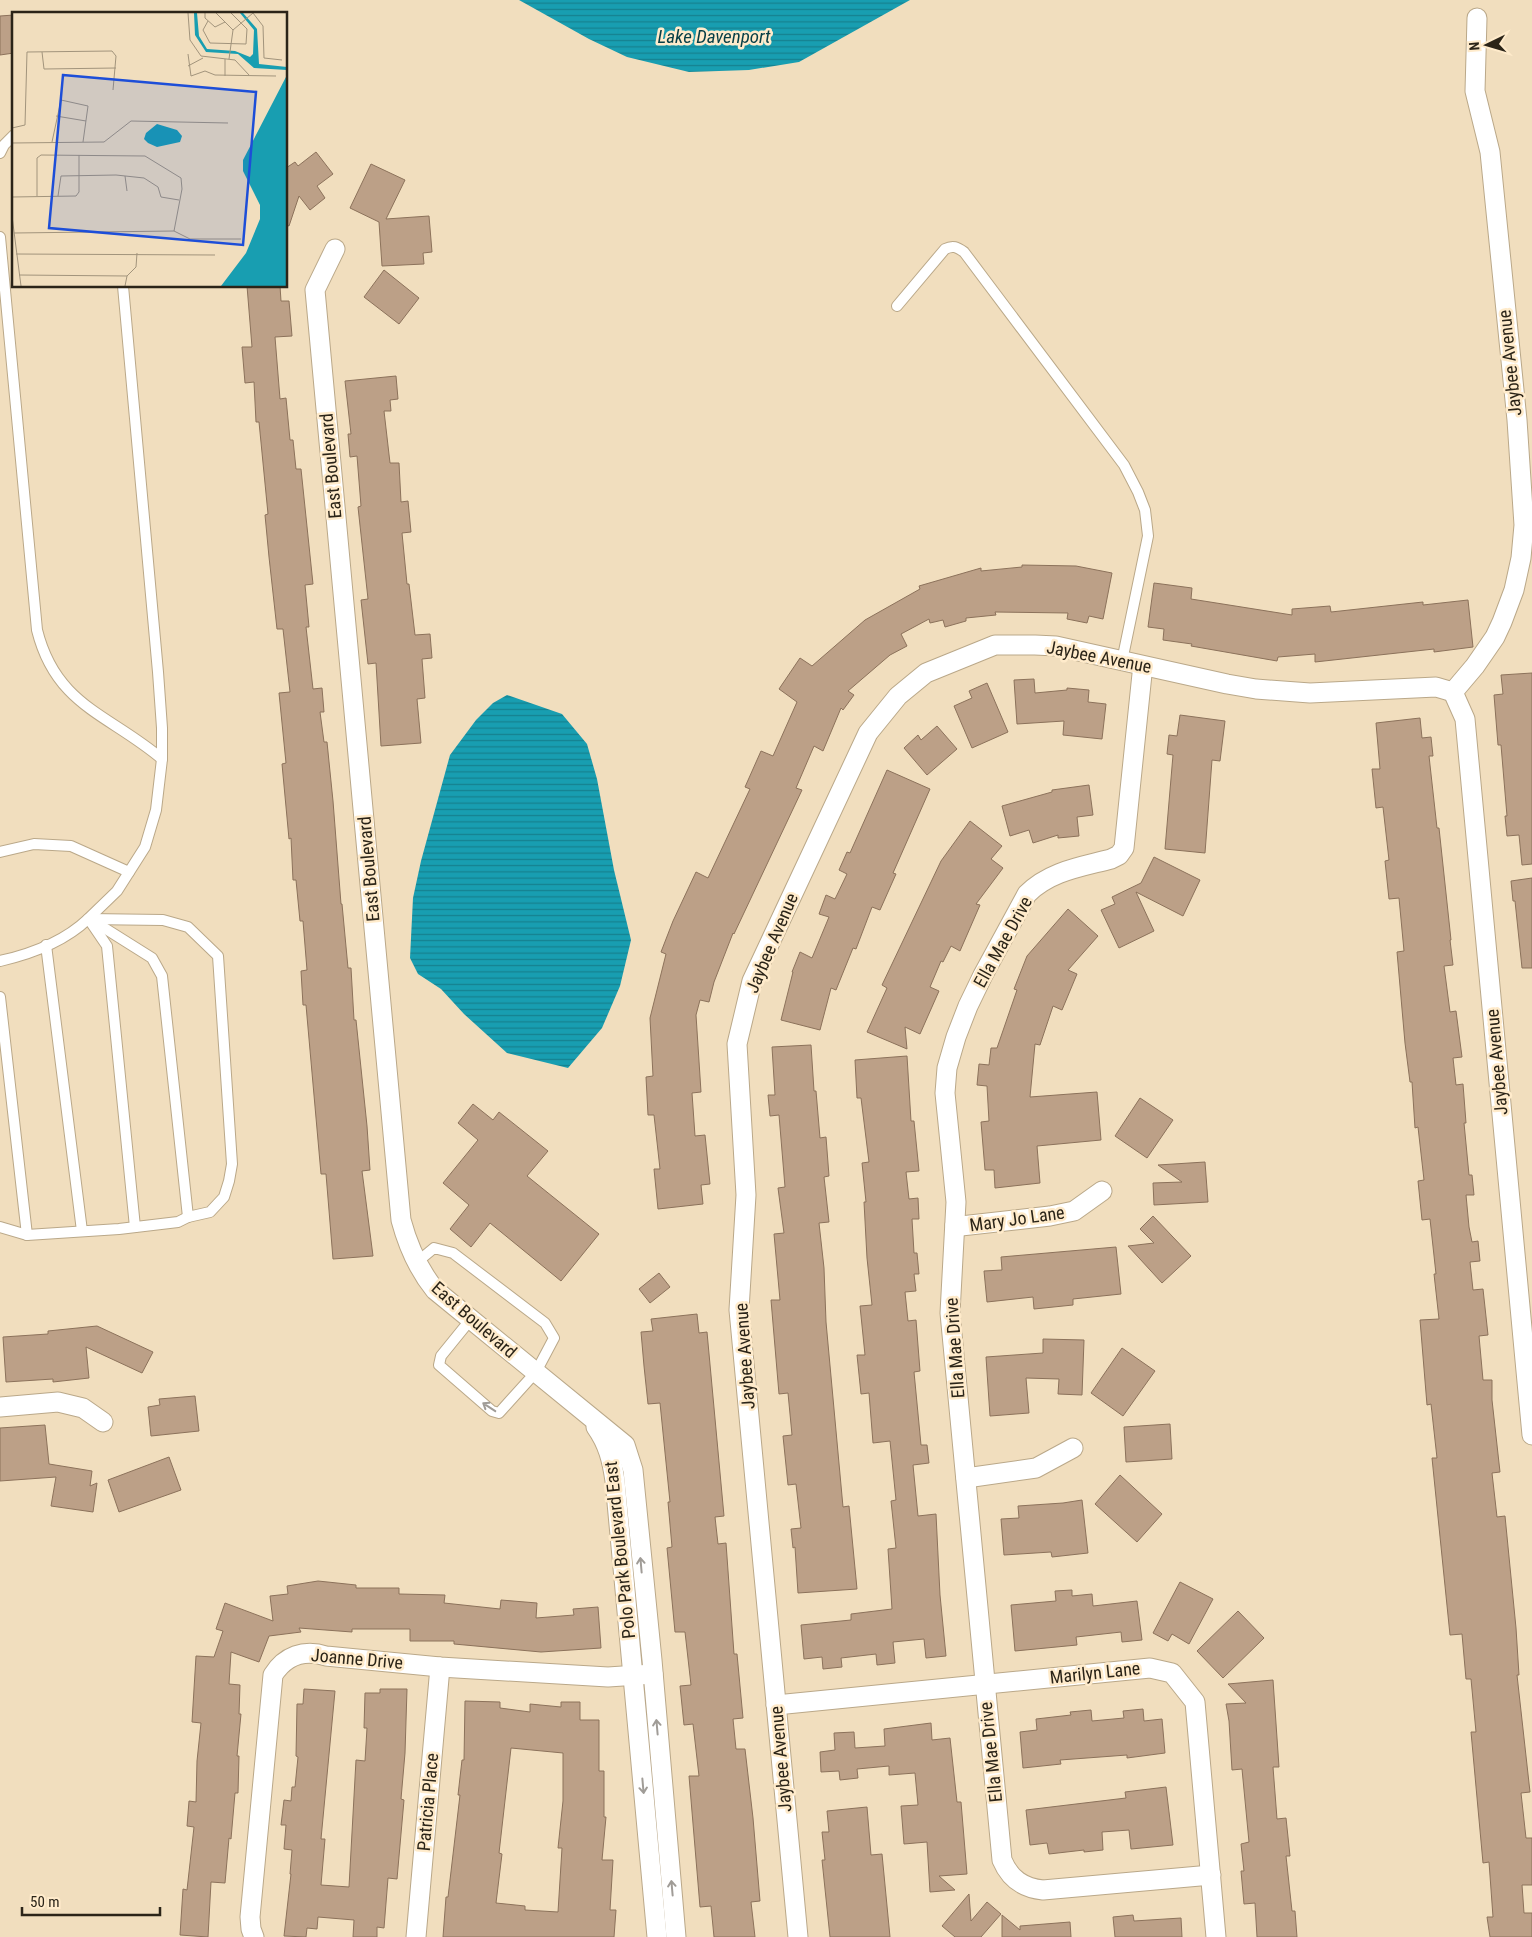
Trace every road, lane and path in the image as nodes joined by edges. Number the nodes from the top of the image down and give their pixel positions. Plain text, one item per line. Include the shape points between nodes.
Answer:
1 (1477, 18) dead end
2 (12, 137) edge
3 (0, 154) edge
4 (0, 237) edge
5 (335, 249) dead end
6 (122, 288) edge
7 (897, 306) dead end
8 (1122, 661) junction
9 (1146, 667) junction
10 (1453, 692) junction
11 (162, 759) junction
12 (0, 852) edge
13 (130, 872) junction
14 (88, 918) junction
15 (46, 945) junction
16 (0, 961) edge
17 (0, 997) edge
18 (1102, 1191) dead end
19 (188, 1217) junction
20 (955, 1225) junction
21 (135, 1227) junction
22 (0, 1228) edge
23 (82, 1231) junction
24 (27, 1236) junction
25 (416, 1263) junction
26 (471, 1319) junction
27 (536, 1372) junction
28 (0, 1407) edge
29 (587, 1414) junction
30 (103, 1422) dead end
31 (1532, 1435) edge
32 (1072, 1448) dead end
33 (966, 1478) junction
34 (440, 1667) junction
35 (653, 1674) junction
36 (633, 1676) junction
37 (985, 1684) junction
38 (776, 1705) junction
39 (1211, 1875) junction
40 (254, 1937) edge
41 (416, 1937) edge
42 (657, 1937) edge
43 (676, 1937) edge
44 (798, 1937) edge
45 (1216, 1937) edge

1 - 10 street, Jaybee Avenue via 1475,91 1490,152 1524,524 1514,590 1502,622 1475,666
2 - 3 lane
4 - 11 lane via 41,646 63,686 86,707 141,741
5 - 25 street, East Boulevard via 315,290 401,1220
6 - 11 lane via 158,672
7 - 8 lane via 945,249 958,247 1124,465 1145,510 1148,536
8 - 9 street, Jaybee Avenue
8 - 38 street, Jaybee Avenue via 1056,646 995,645 926,673 898,696 868,733 752,981 737,1044 746,1195 739,1310
9 - 10 street, Jaybee Avenue via 1227,684 1310,693 1436,687
9 - 20 street, Ella Mae Drive via 1142,674 1124,848 1111,859 1051,876 1027,894 983,975 956,1037 945,1093 954,1168
10 - 31 street, Jaybee Avenue via 1465,719
11 - 13 lane via 156,810 145,847
12 - 13 lane via 34,844 71,846
13 - 14 lane via 118,891
14 - 15 lane via 76,930
14 - 19 lane via 152,958 162,976
14 - 19 lane via 163,920 188,927 218,956 232,1164 224,1197 210,1212
14 - 21 lane via 107,946
15 - 16 lane via 25,955
15 - 23 lane
17 - 24 lane
18 - 20 street, Mary Jo Lane via 1074,1210 1050,1216
19 - 21 lane via 178,1222
20 - 33 street, Ella Mae Drive via 950,1313
21 - 23 lane
22 - 24 lane
23 - 24 lane
25 - 26 street, East Boulevard via 435,1290
25 - 27 lane via 434,1248 453,1253 545,1323 554,1338
26 - 27 street, East Boulevard
27 -> 26 lane via 499,1413 492,1411 439,1365 441,1356
27 - 29 street, East Boulevard
28 - 30 street via 58,1402 83,1408
35 -> 29 street, Polo Park Boulevard East via 633,1470 625,1445
29 - 36 street, Polo Park Boulevard East via 605,1439 611,1455
32 - 33 street via 1036,1468
33 - 37 street, Ella Mae Drive
34 - 36 street, Joanne Drive
34 - 40 street, Joanne Drive via 310,1653 290,1658 277,1668 273,1676 250,1917
34 - 41 street, Patricia Place
35 - 36 street, Joanne Drive
43 -> 35 street, Polo Park Boulevard East
36 -> 42 street, Polo Park Boulevard East
37 - 38 street, Marilyn Lane
37 - 39 street, Marilyn Lane via 1150,1668 1172,1673 1195,1702
37 - 39 street, Ella Mae Drive via 1002,1860 1016,1881 1026,1887 1043,1890
38 - 44 street, Jaybee Avenue
39 - 45 street, Marilyn Lane

